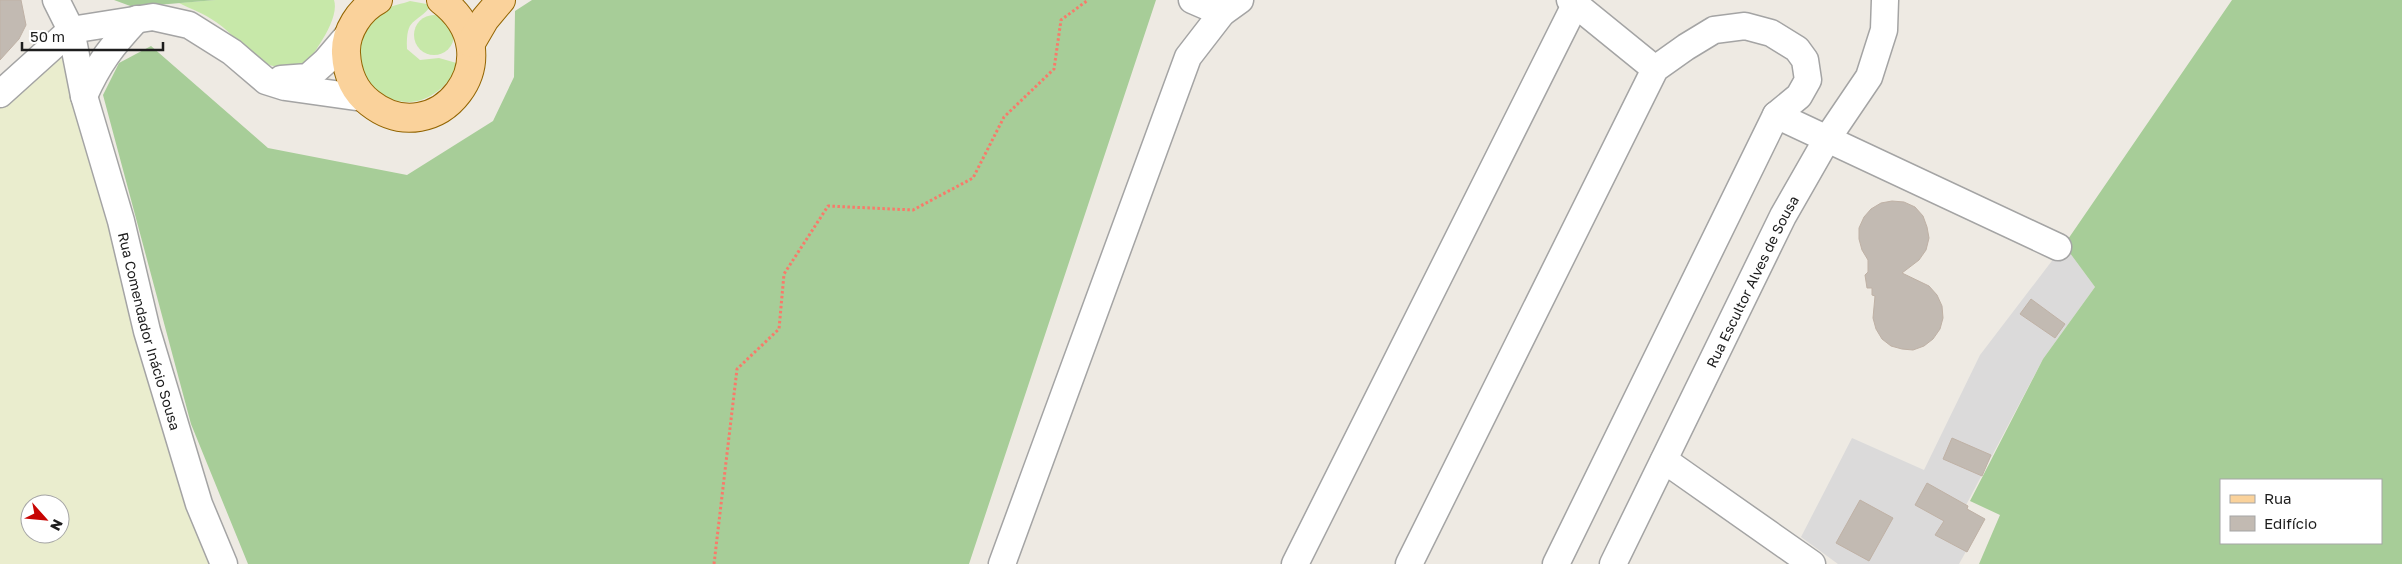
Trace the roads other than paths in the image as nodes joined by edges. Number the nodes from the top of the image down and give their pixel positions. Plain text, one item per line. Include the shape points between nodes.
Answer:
1 (56, 0) edge
2 (441, 0) edge
3 (501, 0) edge
4 (1192, 0) edge
5 (1885, 0) edge
6 (1573, 2) edge
7 (1231, 7) edge
8 (360, 13) edge
9 (137, 20) junction
10 (71, 30) junction
11 (471, 43) junction
12 (1655, 69) junction
13 (266, 81) junction
14 (0, 94) edge
15 (84, 96) junction
16 (363, 98) junction
17 (1776, 114) junction
18 (1827, 139) junction
19 (2058, 247) dead end
20 (1664, 460) junction
21 (224, 564) edge
22 (1002, 564) edge
23 (1295, 564) edge
24 (1409, 564) edge
25 (1556, 564) edge
26 (1613, 564) edge
27 (1812, 564) edge

1 - 10 street, Rua Comendador Inácio Sousa
2 - 11 main road via 455,10
3 - 11 main road
4 - 7 street
5 - 18 street, Rua Escultor Alves de Sousa via 1884,30 1868,77
6 - 12 street
6 - 23 street
7 - 22 street via 1188,57
8 - 13 street via 326,61 308,77
8 - 16 main road via 346,51 347,68
9 - 10 street
9 - 13 street via 153,17 189,25 232,52
9 - 15 street via 107,51
10 - 14 street
10 - 15 street, Rua Comendador Inácio Sousa
11 - 16 main road via 472,63 466,82 454,99 437,111 418,117 398,117 379,110
12 - 17 street via 1714,30 1745,26 1771,34 1797,49 1805,60 1808,80 1799,96
12 - 24 street
13 - 16 street via 285,87
15 - 21 street, Rua Comendador Inácio Sousa via 121,221 147,331 199,504
17 - 18 street
17 - 25 street
18 - 19 street
18 - 20 street, Rua Escultor Alves de Sousa via 1784,216
20 - 26 street, Rua Escultor Alves de Sousa
20 - 27 street

